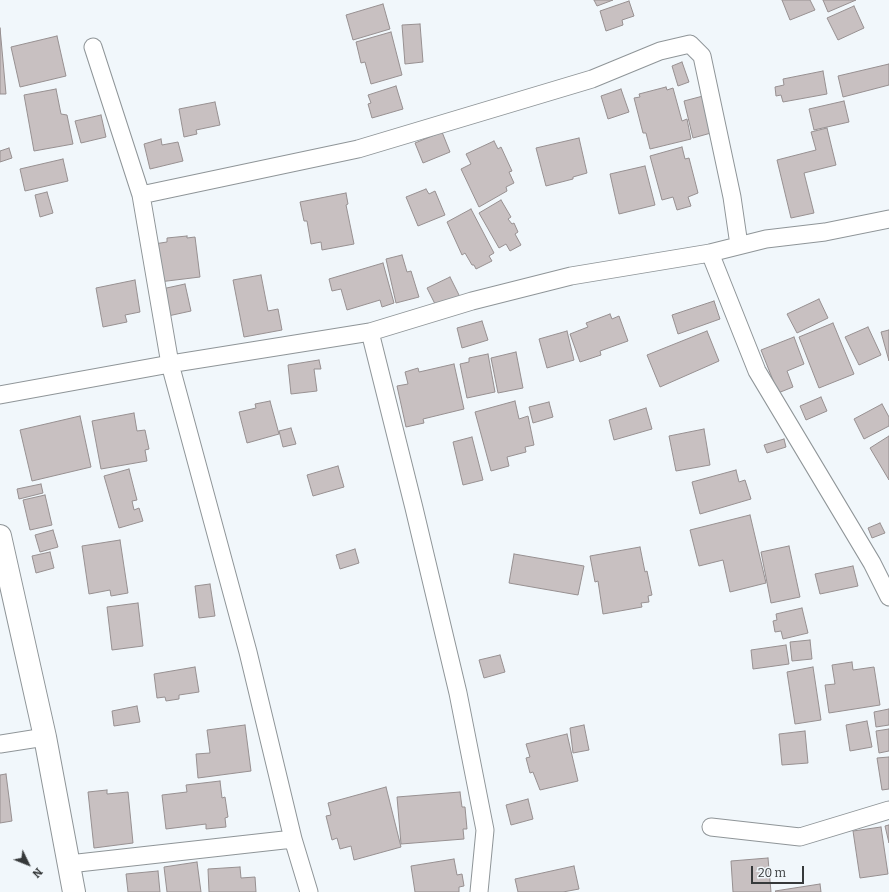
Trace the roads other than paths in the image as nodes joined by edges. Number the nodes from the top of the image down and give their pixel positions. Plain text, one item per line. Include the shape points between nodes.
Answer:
1 (93, 47) dead end
2 (142, 195) junction
3 (889, 219) edge
4 (740, 246) junction
5 (710, 253) junction
6 (370, 332) junction
7 (170, 364) junction
8 (0, 395) edge
9 (1, 545) edge
10 (889, 597) edge
11 (45, 737) junction
12 (0, 744) edge
13 (889, 810) edge
14 (712, 827) dead end
15 (293, 839) junction
16 (69, 864) junction
17 (74, 892) edge
18 (309, 892) edge
19 (479, 892) edge

1 - 2 street
2 - 4 street via 358,149 592,79 660,52 690,44 702,56
2 - 7 street
3 - 4 street via 825,232 766,239
4 - 5 street
5 - 6 street via 571,276 472,301
5 - 10 street via 757,371 872,563
6 - 7 street
6 - 19 street via 458,693 485,830
7 - 8 street
7 - 15 street via 248,652
9 - 11 main road
11 - 12 street
11 - 16 main road
13 - 14 street via 800,837
15 - 16 street
15 - 18 street
16 - 17 main road

